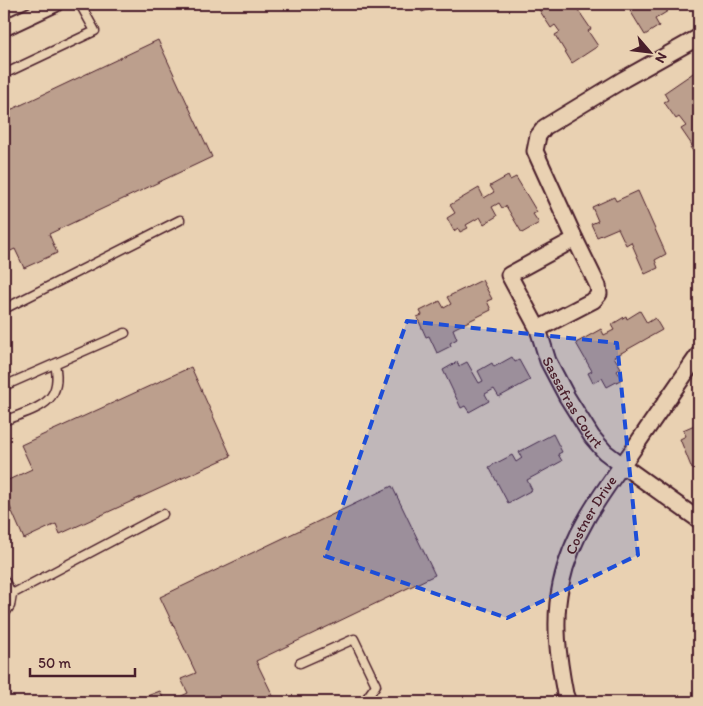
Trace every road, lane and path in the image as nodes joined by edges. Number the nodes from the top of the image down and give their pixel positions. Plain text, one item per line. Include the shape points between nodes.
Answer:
1 (55, 4) edge
2 (80, 4) edge
3 (4, 28) edge
4 (699, 37) edge
5 (4, 74) edge
6 (180, 220) dead end
7 (575, 239) junction
8 (4, 309) edge
9 (538, 329) junction
10 (125, 333) dead end
11 (699, 354) edge
12 (54, 364) junction
13 (4, 386) edge
14 (4, 421) edge
15 (622, 465) junction
16 (163, 514) dead end
17 (699, 520) edge
18 (4, 580) edge
19 (12, 594) junction
20 (4, 614) edge
21 (300, 663) dead end
22 (364, 702) edge
23 (568, 702) edge

1 - 3 street
2 - 5 lane via 95,31
4 - 7 street via 545,127 538,136 535,151
6 - 8 lane
7 - 9 street via 599,294 594,300
7 - 9 street, Sassafras Court via 509,275
9 - 15 street, Sassafras Court via 548,361 567,397 592,437
10 - 12 lane
11 - 15 street, Costner Drive
12 - 13 lane
12 - 14 lane via 57,376 53,396 37,407
15 - 17 street, Sassafras Court
15 - 23 street, Costner Drive via 576,537 561,585 557,641
16 - 19 lane
18 - 19 lane
19 - 20 lane via 10,606
21 - 22 lane via 354,639 376,685

